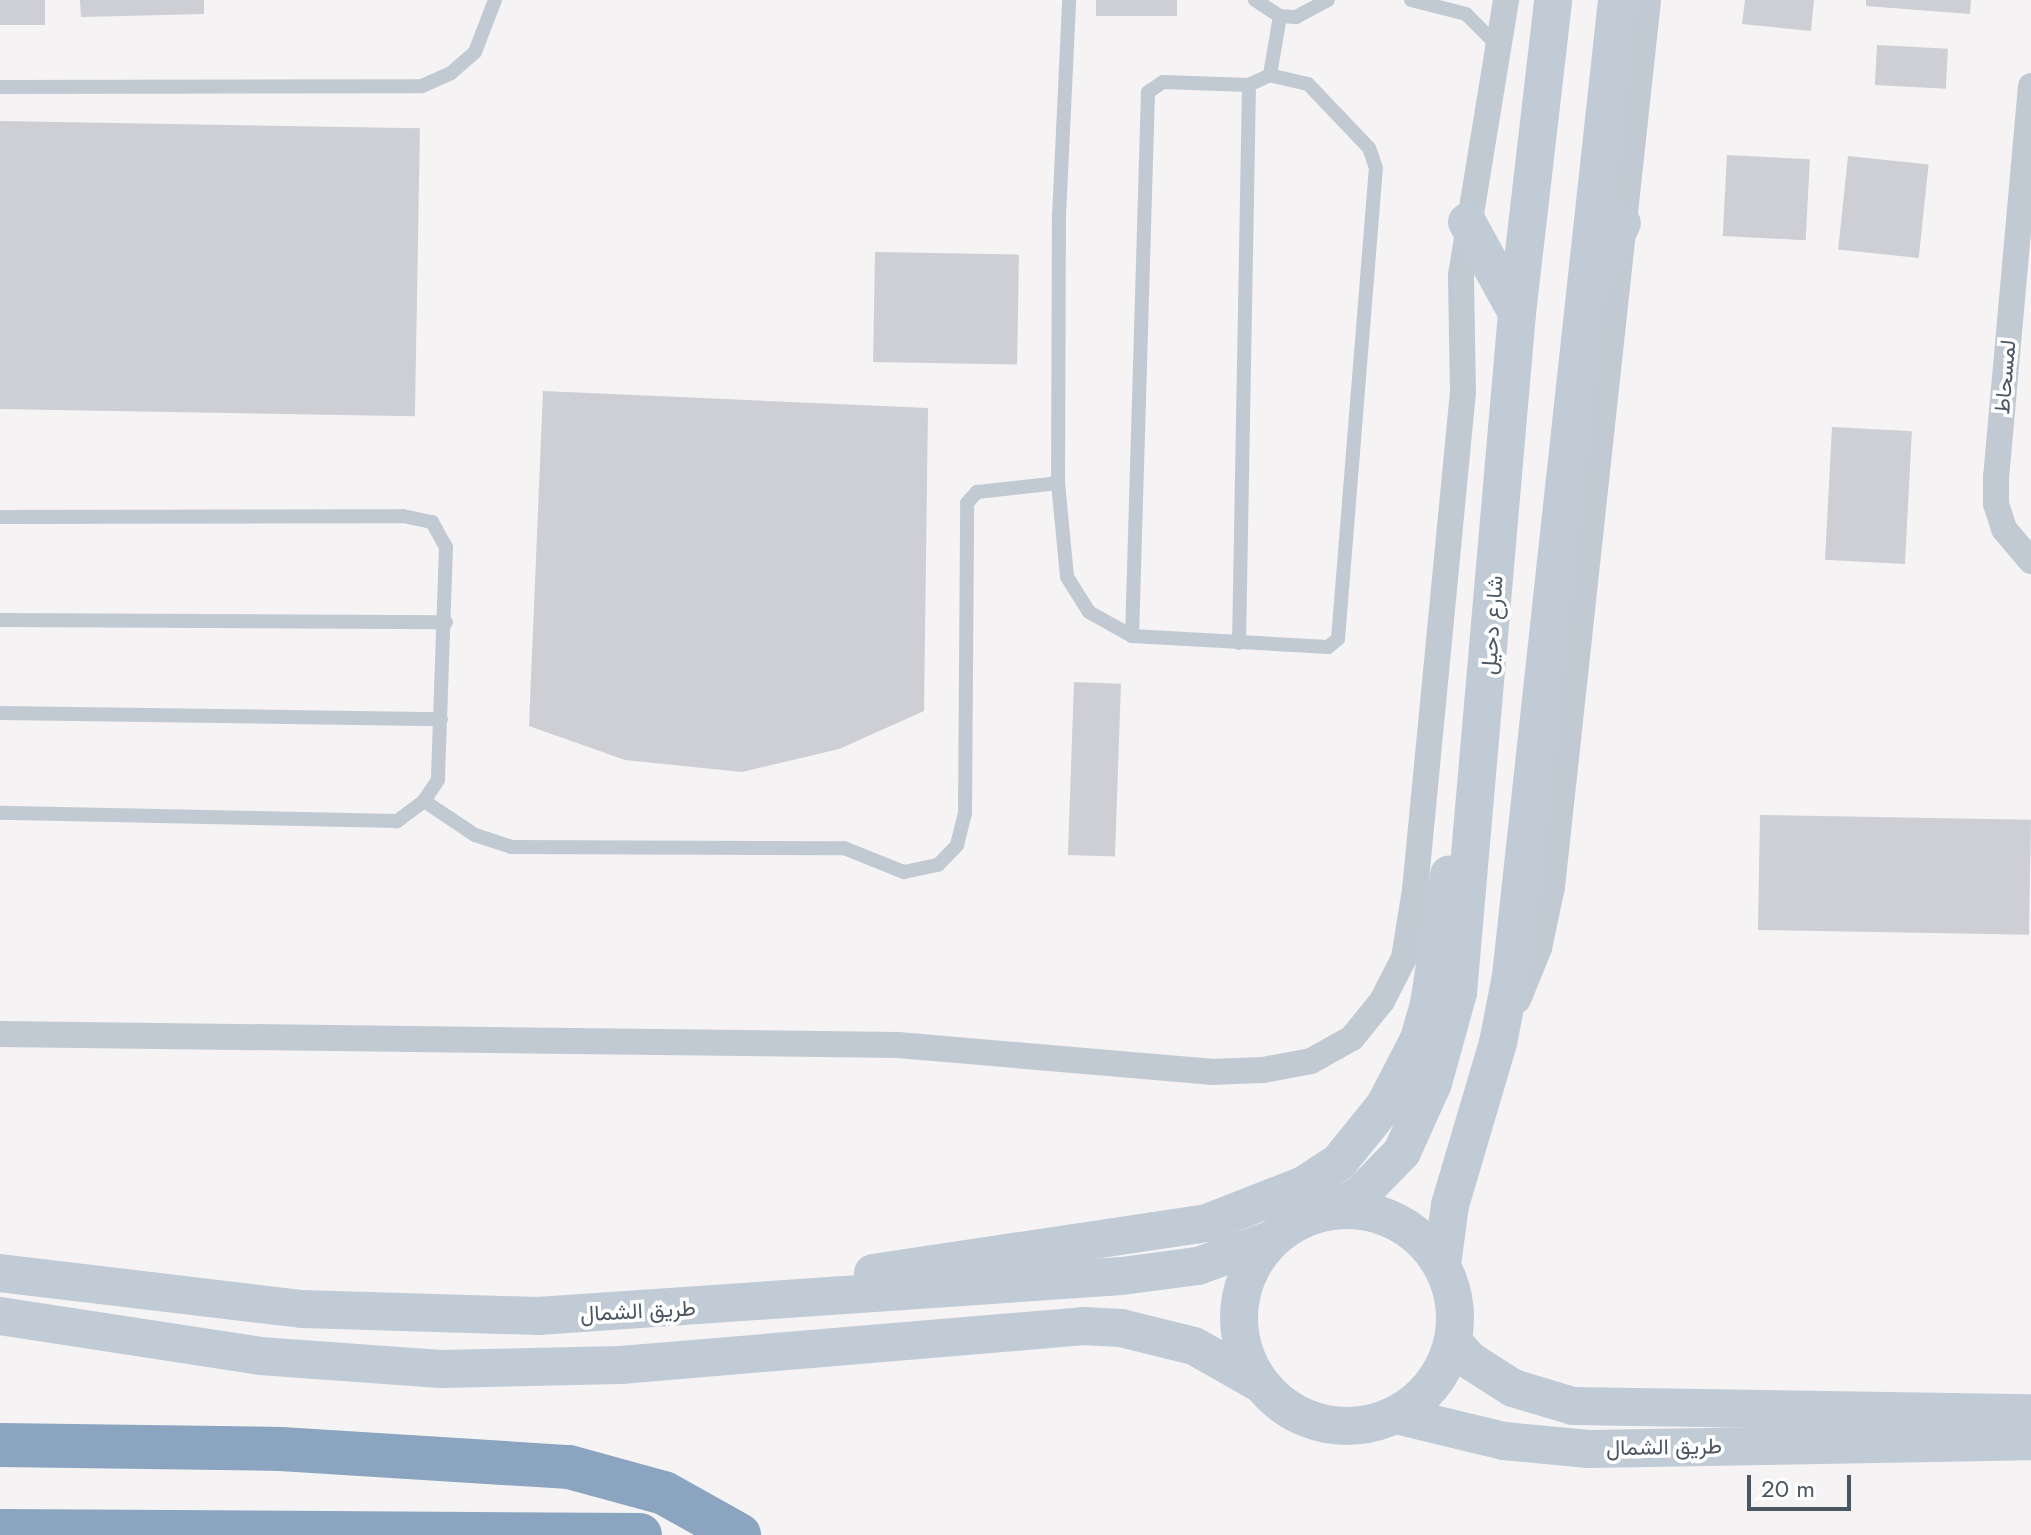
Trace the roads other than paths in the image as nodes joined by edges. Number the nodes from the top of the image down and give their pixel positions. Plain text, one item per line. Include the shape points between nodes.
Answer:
1 (495, 0) edge
2 (1069, 0) edge
3 (1255, 0) edge
4 (1328, 0) edge
5 (1411, 0) edge
6 (1506, 0) edge
7 (1553, 0) edge
8 (1617, 0) edge
9 (1648, 0) edge
10 (1280, 16) junction
11 (1500, 48) junction
12 (1270, 75) junction
13 (1249, 85) junction
14 (0, 87) edge
15 (2030, 103) edge
16 (1467, 222) junction
17 (1622, 223) junction
18 (1582, 306) junction
19 (1517, 313) junction
20 (1058, 483) junction
21 (0, 517) edge
22 (2031, 561) edge
23 (0, 620) edge
24 (446, 622) junction
25 (1132, 636) junction
26 (1239, 643) junction
27 (0, 713) edge
28 (441, 719) junction
29 (1481, 770) junction
30 (424, 801) junction
31 (0, 813) edge
32 (0, 1034) edge
33 (1498, 1043) junction
34 (1335, 1209) junction
35 (1272, 1239) junction
36 (1442, 1265) junction
37 (0, 1273) edge
38 (707, 1307) junction
39 (0, 1316) edge
40 (1453, 1342) junction
41 (1259, 1383) junction
42 (2031, 1413) edge
43 (1396, 1415) junction
44 (2031, 1441) edge
45 (0, 1445) edge
46 (0, 1531) edge
47 (640, 1535) edge
48 (739, 1535) edge

1 - 14 lane via 475,52 451,73 422,86
2 - 20 lane via 1059,216
3 - 10 lane
4 - 10 lane via 1311,14
5 - 11 lane via 1466,14
6 - 11 street
7 - 19 main road, شارع دحيل
8 - 18 main road
9 - 17 street
10 - 12 lane
11 - 16 street
12 - 13 lane
12 - 26 lane via 1321,92 1369,148 1376,168 1338,639 1328,647
13 - 25 lane via 1163,82 1148,92
13 - 26 lane
15 - 22 street, لمسحاط via 1996,504 2004,529
16 - 19 main road
16 - 32 street via 1461,275 1463,394 1404,958 1382,1001 1352,1038 1311,1061 1211,1072 898,1045
17 - 18 main road
17 - 33 street via 1552,887 1539,948
18 - 33 main road via 1511,976
19 - 29 main road, شارع دحيل
20 - 25 lane via 1067,577 1089,612
20 - 30 lane via 977,492 967,503 965,814 957,845 938,865 904,872 844,848 511,847 475,835
21 - 24 lane via 403,516 432,522 446,547
23 - 24 lane
24 - 28 lane
25 - 26 lane
27 - 28 lane
28 - 30 lane via 438,780
29 - 34 main road, شارع دحيل via 1466,946 1433,1083 1402,1152 1361,1194
29 - 38 main road via 1456,839 1419,1039 1385,1105 1339,1162 1304,1185 1207,1223 927,1263
30 - 31 lane via 397,821
33 - 36 main road via 1456,1180
34 - 35 main road via 1305,1217
34 - 36 main road via 1367,1211 1397,1221 1422,1239
35 - 38 main road, طريق الشمال via 1198,1266 1122,1276
35 - 41 main road via 1252,1264 1241,1293 1238,1324 1244,1355
36 - 40 main road via 1455,1315
37 - 38 main road, طريق الشمال via 380,1314 538,1316
39 - 41 main road via 260,1356 441,1369 621,1365 1096,1327 1194,1346
40 - 42 main road, طريق الشمال via 1469,1360 1513,1388 1573,1406
40 - 43 main road via 1431,1384
41 - 43 main road via 1307,1420 1336,1427 1367,1425
43 - 44 main road, طريق الشمال via 1504,1441 1589,1449
45 - 48 highway via 281,1449 569,1467 664,1493
46 - 47 highway

